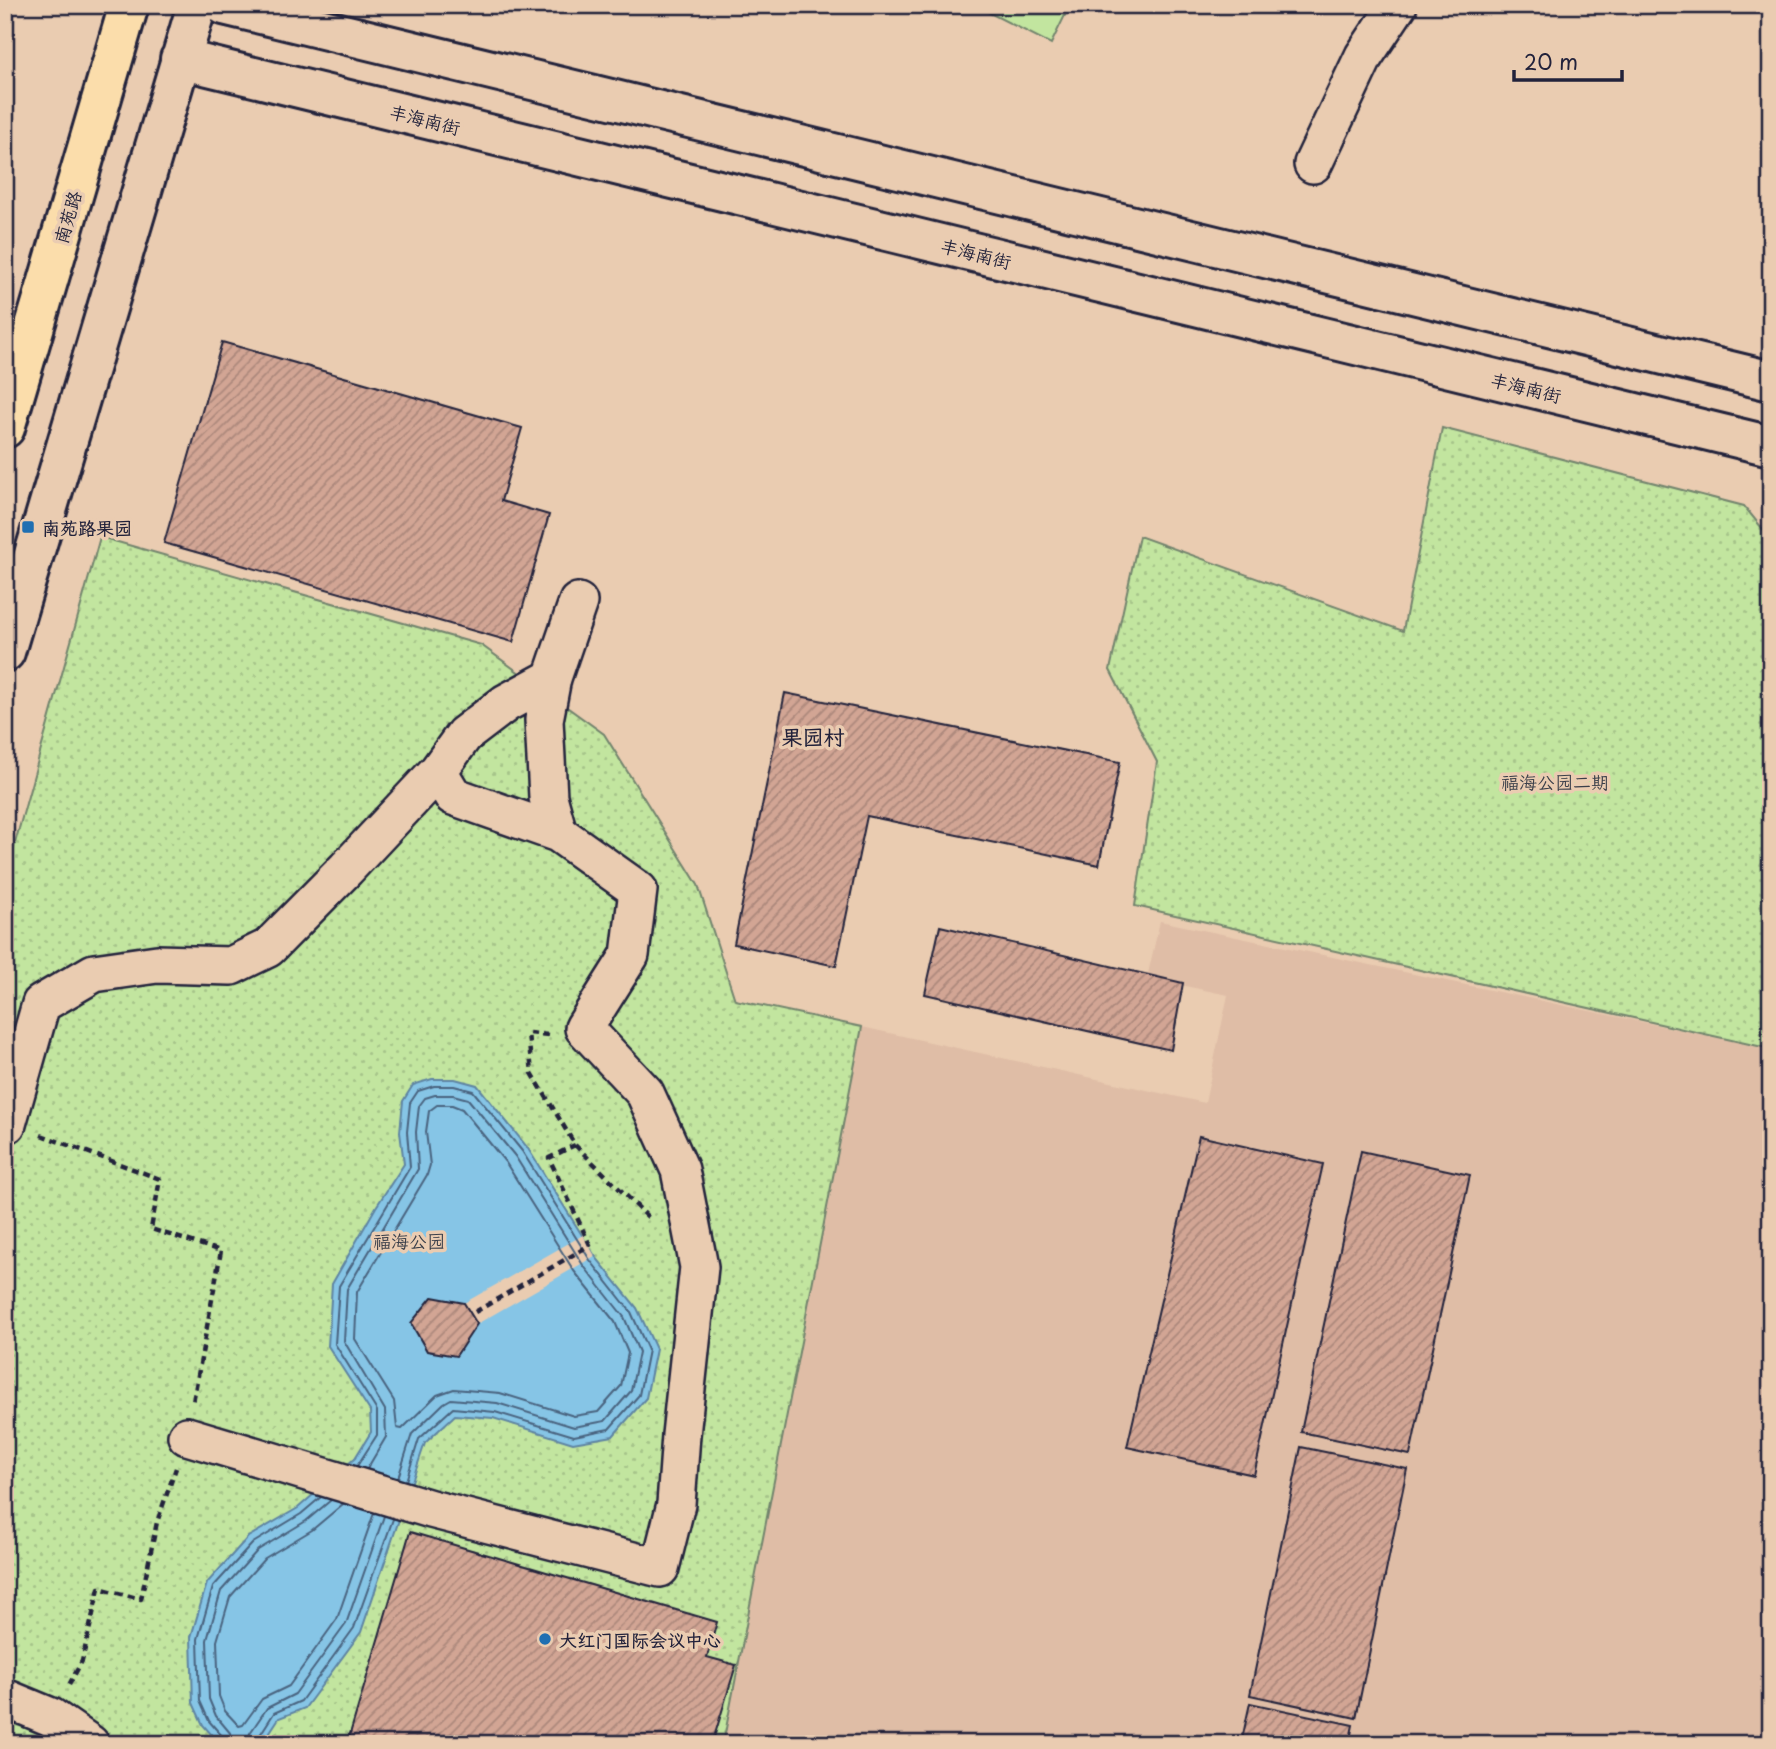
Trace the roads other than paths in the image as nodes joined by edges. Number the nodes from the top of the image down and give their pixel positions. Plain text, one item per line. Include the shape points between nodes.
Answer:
1 (129, 5) edge
2 (197, 5) edge
3 (224, 5) edge
4 (1398, 5) edge
5 (180, 60) junction
6 (1313, 164) dead end
7 (1771, 381) edge
8 (5, 428) edge
9 (1771, 446) edge
10 (578, 603) dead end
11 (5, 652) edge
12 (552, 678) junction
13 (438, 771) junction
14 (558, 833) junction
15 (7, 1124) road end
16 (187, 1436) road end
17 (5, 1698) edge
18 (90, 1744) edge

1 - 8 highway, 南苑路
2 - 5 street
3 - 7 street
4 - 6 street via 1364,56
5 - 9 street, 丰海南街
5 - 11 street
10 - 12 street
12 - 13 street via 486,716 464,734
12 - 14 street via 544,749 548,797
13 - 14 street via 453,796
13 - 15 street via 268,948 231,966 158,964 94,973 41,1004
14 - 16 street via 638,890 630,955 584,1028 645,1093 680,1170 699,1267 676,1504 660,1568 430,1509
17 - 18 street via 51,1717

